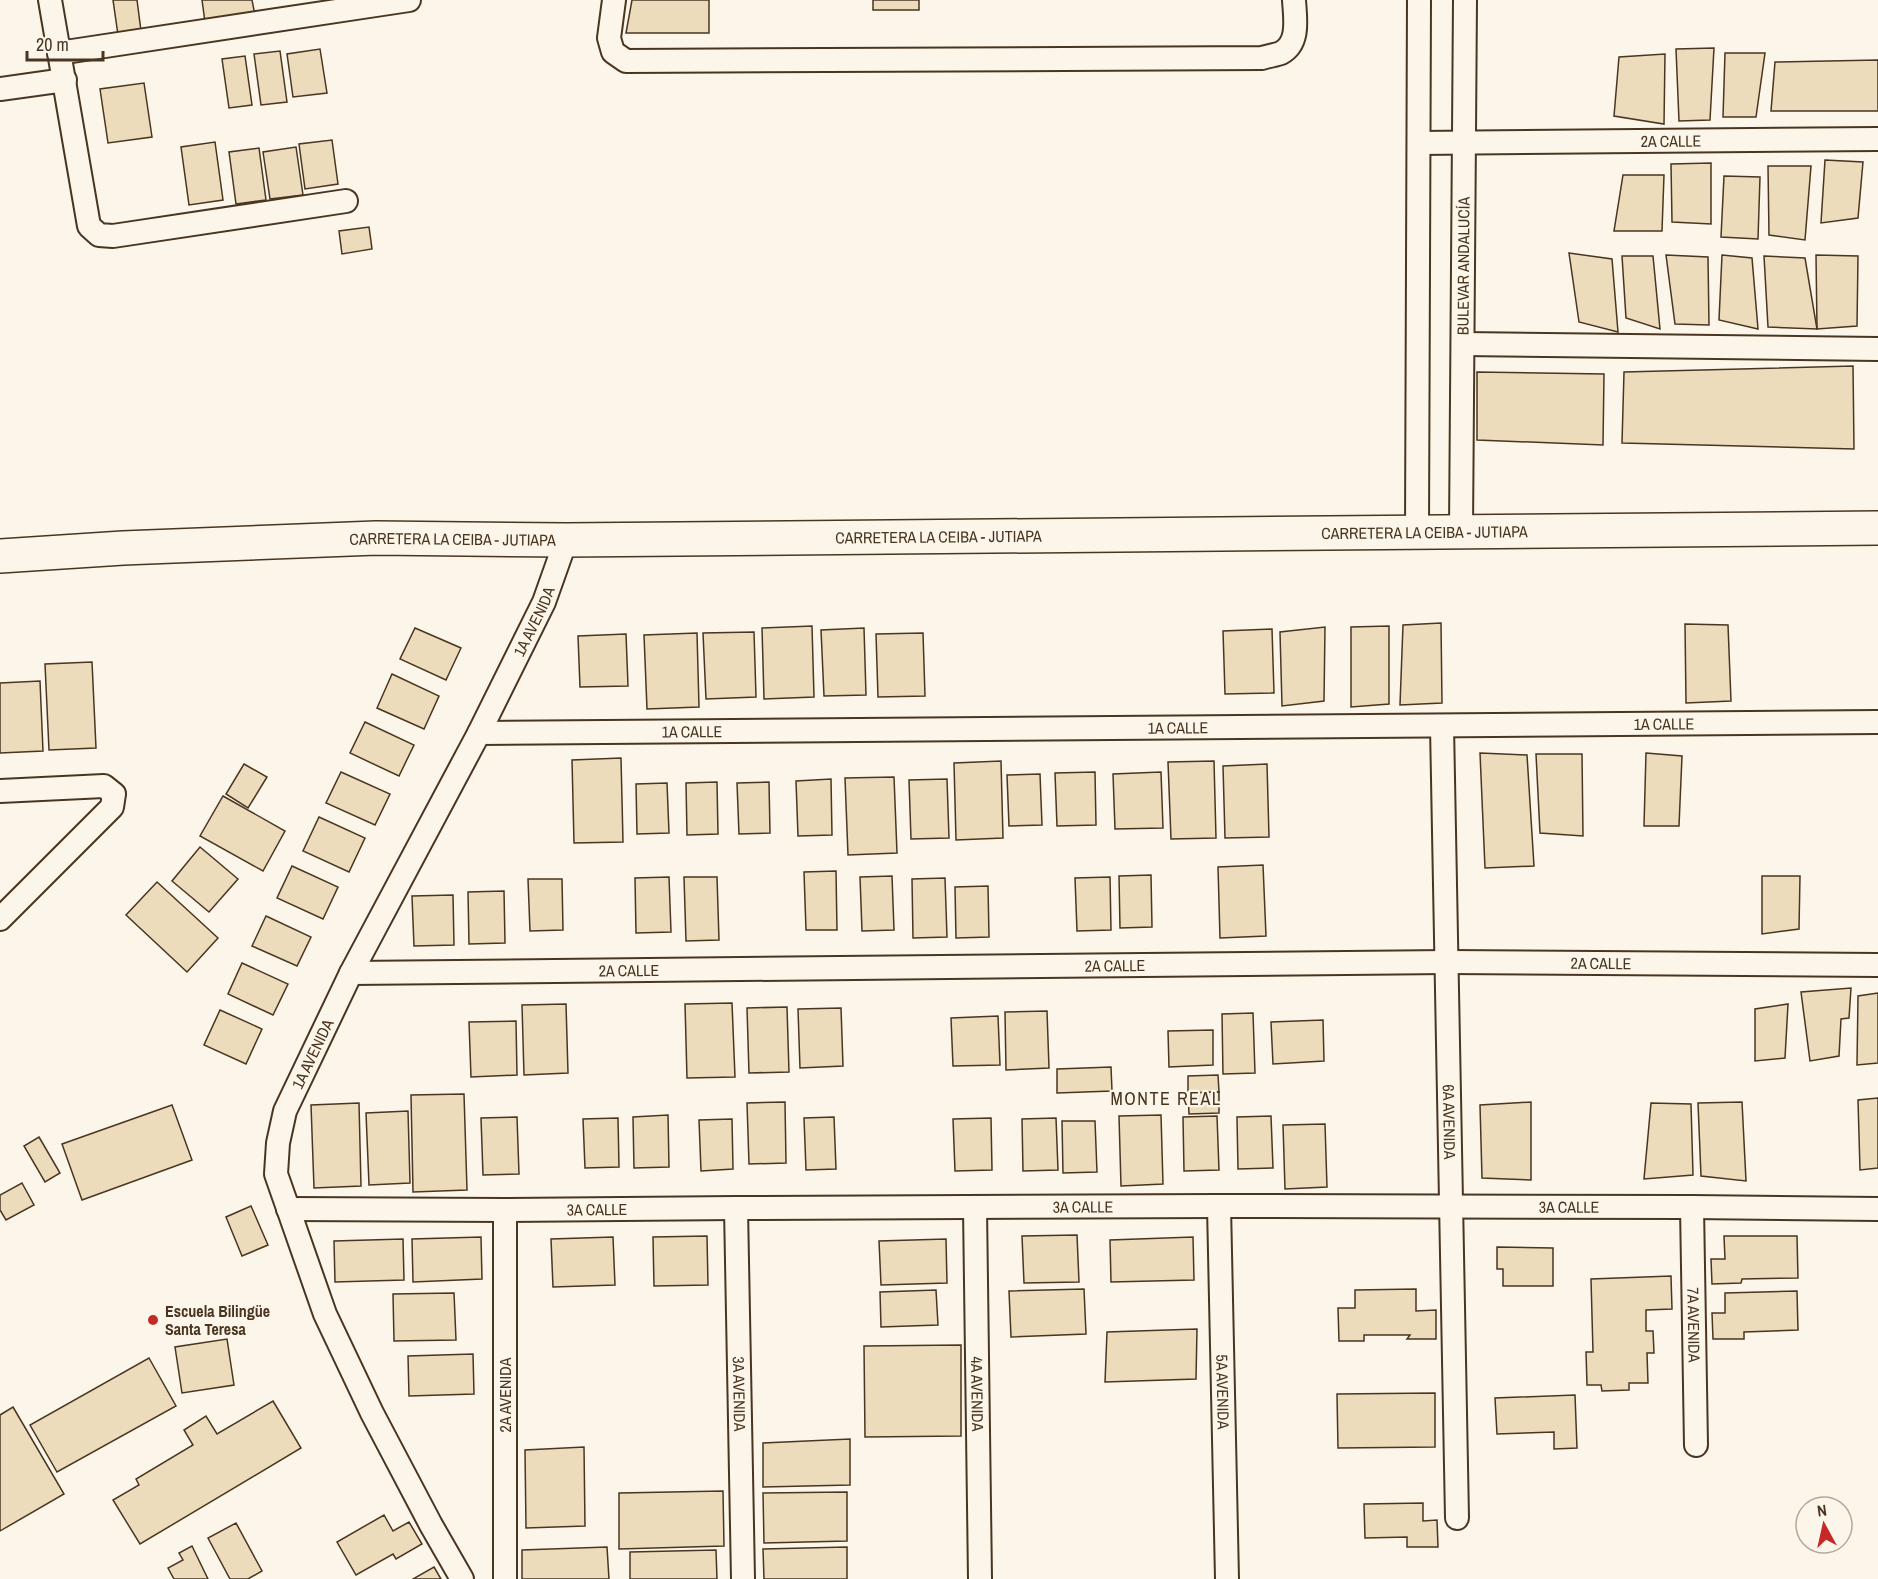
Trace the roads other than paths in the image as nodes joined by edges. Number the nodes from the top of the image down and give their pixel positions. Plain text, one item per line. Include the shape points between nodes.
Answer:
1 (50, 0) edge
2 (409, 0) edge
3 (614, 0) edge
4 (1294, 0) edge
5 (1419, 0) edge
6 (1465, 0) edge
7 (59, 53) junction
8 (65, 80) junction
9 (0, 89) edge
10 (1878, 139) edge
11 (1419, 143) junction
12 (1463, 144) junction
13 (346, 201) dead end
14 (1463, 344) junction
15 (1878, 349) edge
16 (1878, 528) edge
17 (1417, 531) junction
18 (1461, 532) junction
19 (566, 540) junction
20 (0, 556) edge
21 (1878, 722) edge
22 (1442, 726) junction
23 (479, 733) junction
24 (0, 791) edge
25 (0, 919) edge
26 (1447, 962) junction
27 (1878, 965) edge
28 (351, 973) junction
29 (1219, 1206) junction
30 (1451, 1207) junction
31 (1692, 1207) junction
32 (736, 1208) junction
33 (975, 1208) junction
34 (288, 1209) junction
35 (1878, 1209) edge
36 (505, 1210) junction
37 (1696, 1445) dead end
38 (1457, 1518) dead end
39 (462, 1579) edge
40 (505, 1579) edge
41 (743, 1579) edge
42 (980, 1579) edge
43 (1227, 1579) edge

1 - 7 street
2 - 7 street
3 - 4 street via 609,38 613,52 626,61 638,61 1262,58 1281,52 1292,43
5 - 11 street
6 - 12 street, BULEVAR ANDALUCÍA
7 - 8 street
8 - 9 street
8 - 13 street via 89,226 99,235
10 - 12 street, 2A CALLE
11 - 12 street, 2A CALLE
11 - 17 street
12 - 14 street, BULEVAR ANDALUCÍA
14 - 15 street
14 - 18 street, BULEVAR ANDALUCÍA
16 - 18 main road, CARRETERA LA CEIBA - JUTIAPA
17 - 18 main road, CARRETERA LA CEIBA - JUTIAPA
17 - 19 main road, CARRETERA LA CEIBA - JUTIAPA
19 - 20 main road, CARRETERA LA CEIBA - JUTIAPA via 376,538
19 - 23 street, 1A AVENIDA via 544,602
21 - 22 street, 1A CALLE
22 - 23 street, 1A CALLE
22 - 26 street, 6A AVENIDA
23 - 28 street, 1A AVENIDA
24 - 25 street via 104,786 114,794 112,807
26 - 27 street, 2A CALLE
26 - 28 street, 2A CALLE
26 - 30 street, 6A AVENIDA
28 - 34 street, 1A AVENIDA via 285,1111 276,1174
29 - 30 street, 3A CALLE
29 - 33 street, 3A CALLE
29 - 43 street, 5A AVENIDA
30 - 31 street, 3A CALLE
30 - 38 street, 6A AVENIDA
31 - 35 street, 3A CALLE
31 - 37 street, 7A AVENIDA
32 - 33 street, 3A CALLE
32 - 36 street, 3A CALLE
32 - 41 street, 3A AVENIDA
33 - 42 street, 4A AVENIDA
34 - 36 street, 3A CALLE
34 - 39 street, 1A AVENIDA via 325,1314 372,1413
36 - 40 street, 2A AVENIDA

